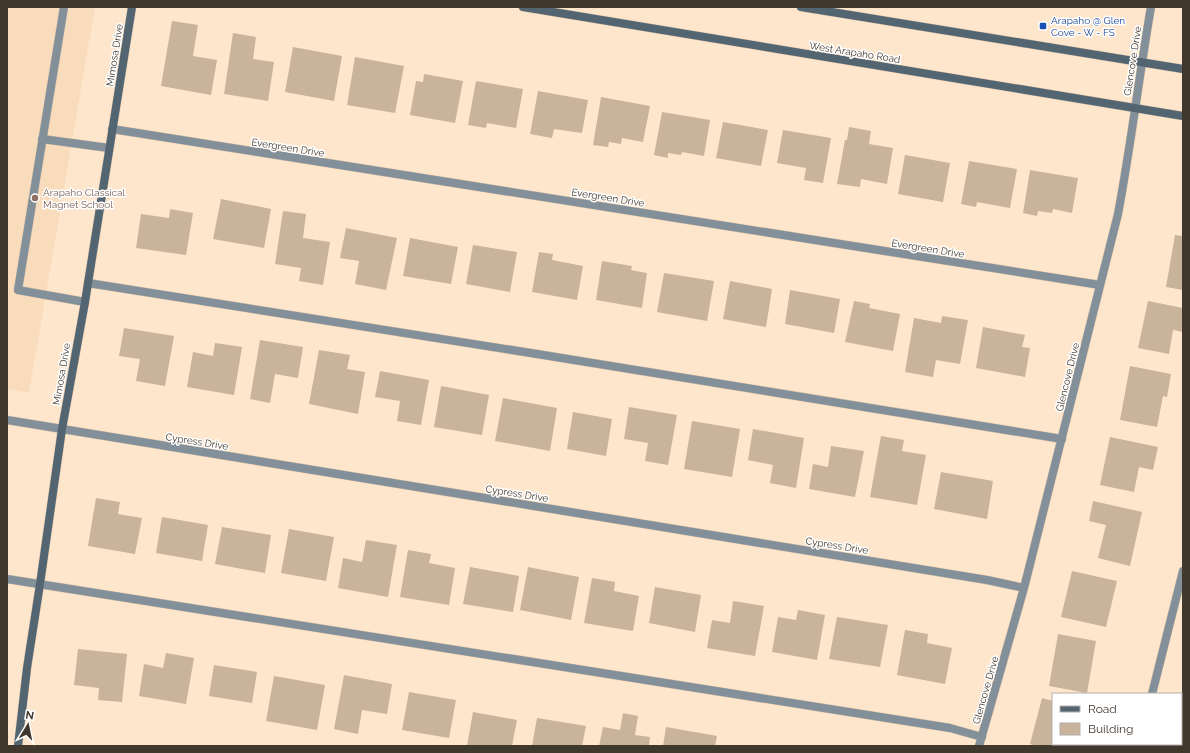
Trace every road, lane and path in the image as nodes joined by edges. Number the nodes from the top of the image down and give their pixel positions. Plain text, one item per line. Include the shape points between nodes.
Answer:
1 (64, 7) edge
2 (132, 7) edge
3 (523, 7) edge
4 (801, 7) edge
5 (1151, 7) edge
6 (1142, 62) junction
7 (1183, 69) edge
8 (1135, 108) junction
9 (1183, 116) edge
10 (112, 129) junction
11 (42, 139) junction
12 (109, 148) junction
13 (88, 283) junction
14 (1100, 285) junction
15 (85, 302) junction
16 (7, 420) edge
17 (62, 429) junction
18 (1062, 439) junction
19 (1183, 571) edge
20 (7, 579) edge
21 (40, 584) junction
22 (1024, 588) junction
23 (1152, 693) edge
24 (982, 737) junction
25 (18, 746) edge
26 (979, 746) edge

1 - 11 street
2 - 10 main road, Mimosa Drive
3 - 8 main road, West Arapaho Road
4 - 6 main road
5 - 6 street, Glencove Drive
6 - 7 main road
6 - 8 street, Glencove Drive
8 - 9 main road, West Arapaho Road
8 - 14 street, Glencove Drive via 1118,214
10 - 12 main road, Mimosa Drive
10 - 14 street, Evergreen Drive
11 - 12 street
11 - 15 street via 18,290
12 - 13 main road, Mimosa Drive
13 - 15 main road, Mimosa Drive
13 - 18 street
14 - 18 street, Glencove Drive
15 - 17 main road, Mimosa Drive
16 - 17 street, Cypress Drive
17 - 21 main road, Mimosa Drive
17 - 22 street, Cypress Drive
18 - 22 street, Glencove Drive
19 - 23 street
20 - 21 street
21 - 24 street via 950,728
21 - 25 main road, Mimosa Drive
22 - 24 street, Glencove Drive
24 - 26 street, Glencove Drive

